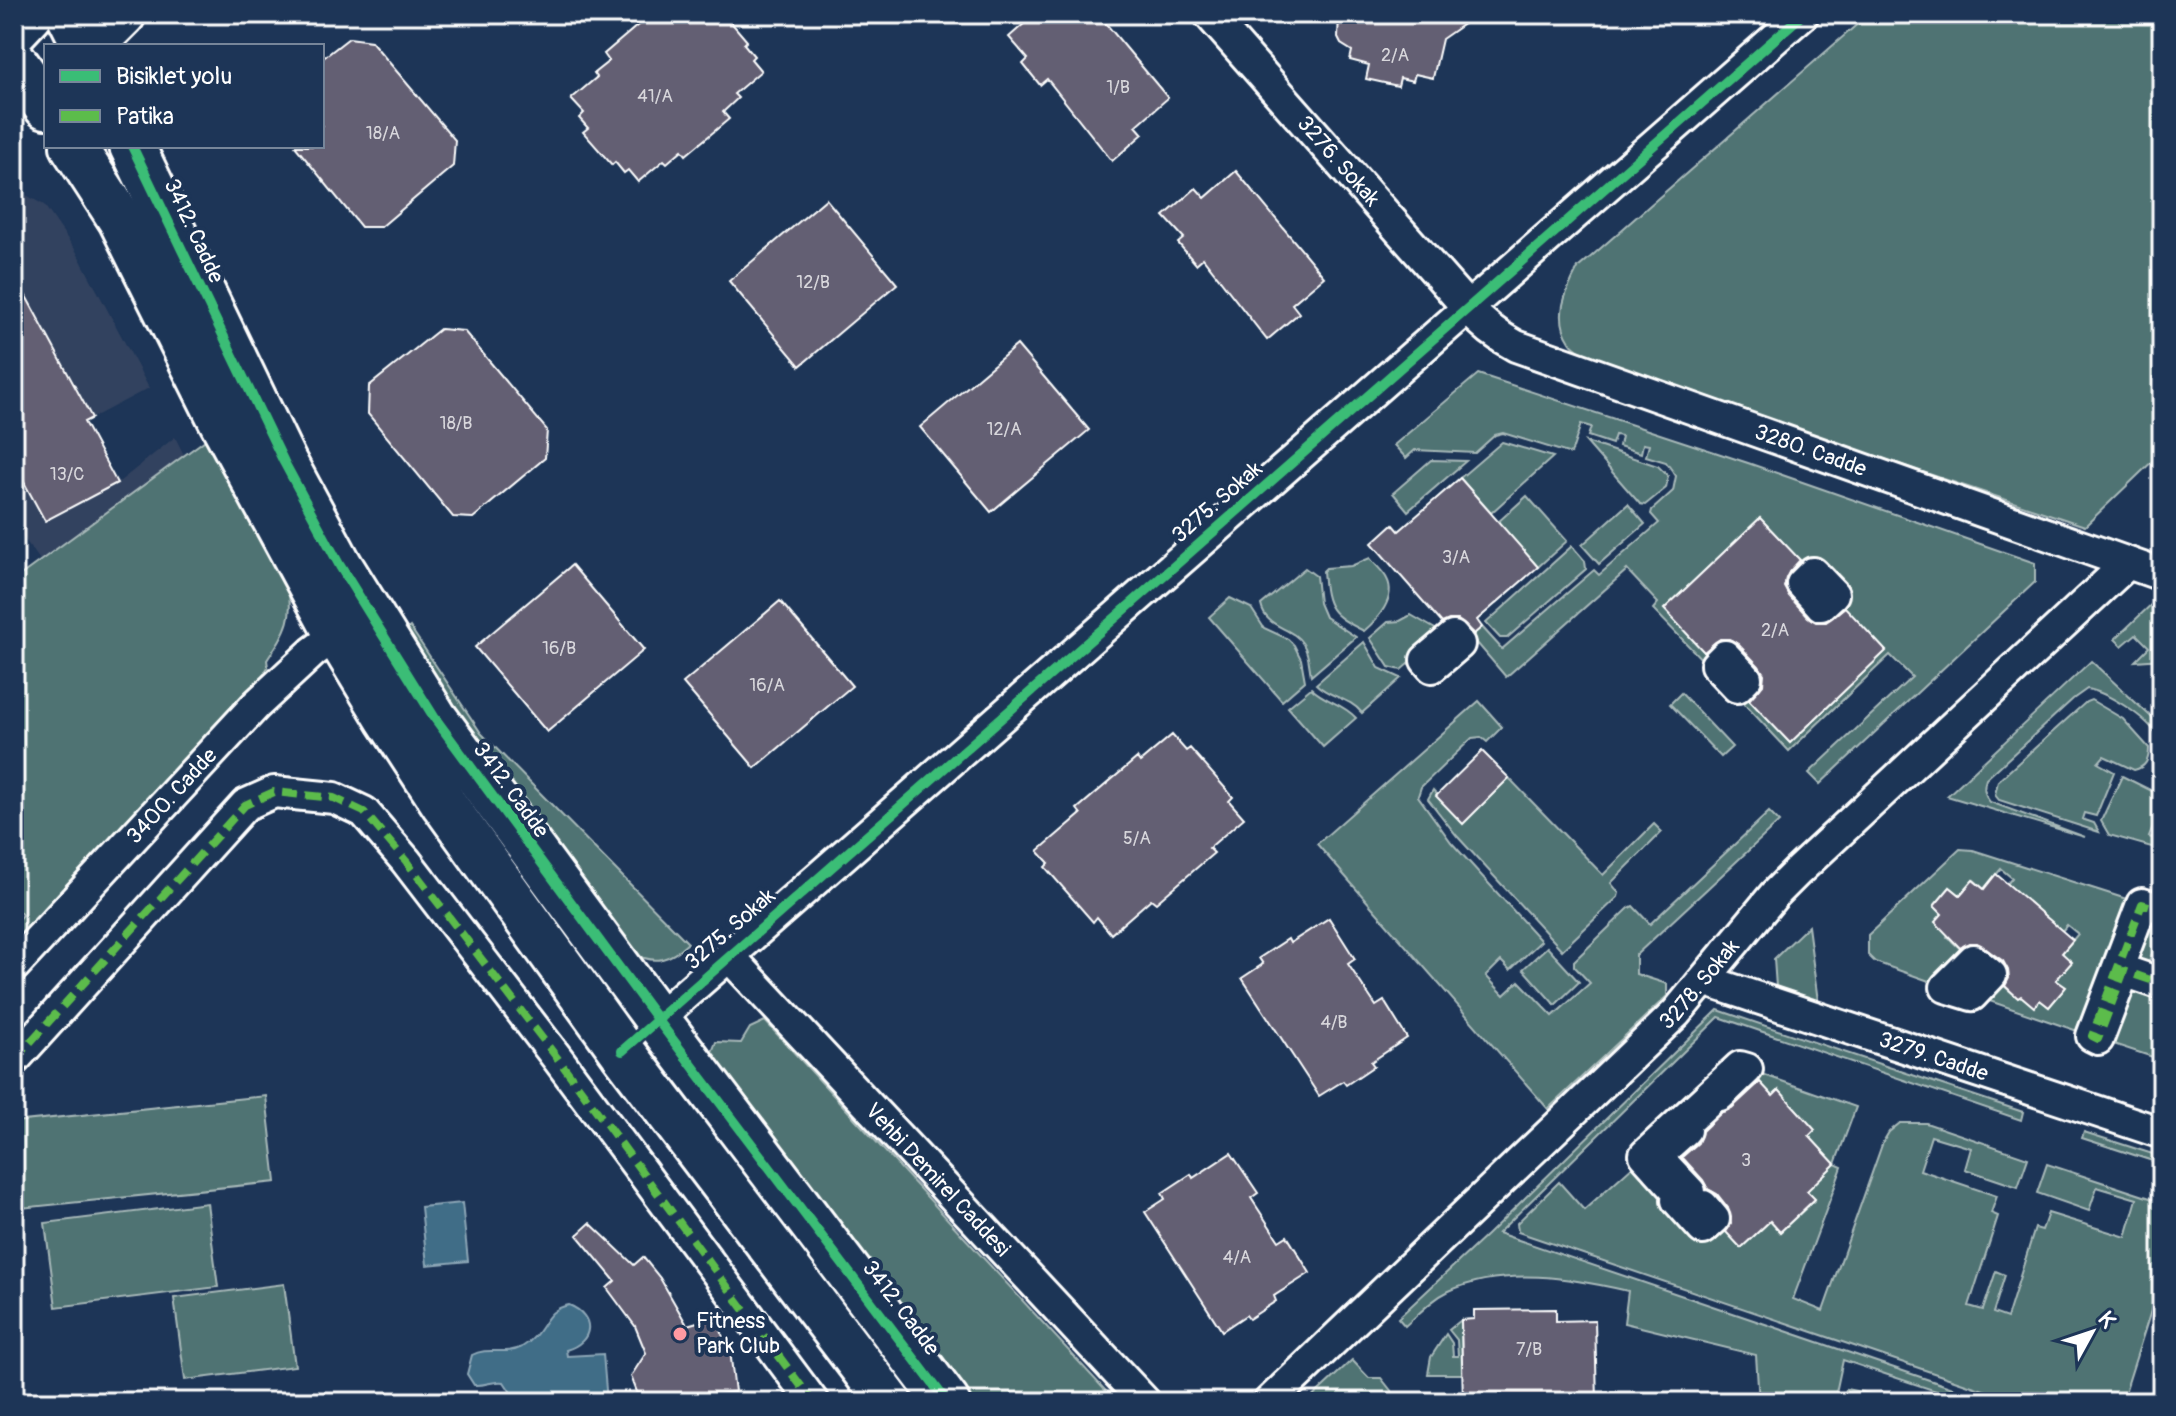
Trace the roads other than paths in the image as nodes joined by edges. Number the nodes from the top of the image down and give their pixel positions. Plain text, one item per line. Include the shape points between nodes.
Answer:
1 (30, 14) edge
2 (69, 14) edge
3 (123, 14) edge
4 (1209, 14) edge
5 (1803, 14) edge
6 (14, 31) edge
7 (84, 44) edge
8 (93, 44) edge
9 (74, 148) edge
10 (133, 148) edge
11 (1468, 308) junction
12 (2128, 563) junction
13 (2162, 575) edge
14 (352, 623) junction
15 (729, 956) junction
16 (14, 966) edge
17 (2162, 978) edge
18 (1704, 980) junction
19 (2162, 984) edge
20 (657, 1019) junction
21 (622, 1051) junction
22 (14, 1060) edge
23 (1747, 1069) joint
24 (2162, 1133) edge
25 (813, 1402) edge
26 (889, 1402) edge
27 (947, 1402) edge
28 (1145, 1402) edge
29 (1269, 1402) edge

1 - 6 street
2 - 7 street
3 - 8 street
4 - 11 street, 3276. Sokak
5 - 11 street, 3275. Sokak
9 - 14 street, 3412. Cadde via 121,220 220,418
10 - 14 street, 3412. Cadde via 254,402 340,566
11 - 12 street, 3280. Cadde via 1488,329 1516,346
11 - 15 street, 3275. Sokak
12 - 13 street, 3280. Cadde
12 - 18 street, 3278. Sokak via 1798,871
14 - 16 street, 3400. Cadde via 256,705
14 - 20 street, 3412. Cadde via 434,717
14 - 21 street, 3412. Cadde via 444,804
15 - 20 street, 3275. Sokak
15 - 28 street, Vehbi Demirel Caddesi
17 - 19 street via 2126,965 2149,906 2142,904 2092,1036 2098,1039 2124,971
18 - 24 street, 3279. Cadde
18 - 29 street, 3278. Sokak via 1676,1013
20 - 21 street
20 - 27 street, 3412. Cadde
21 - 26 street, 3412. Cadde
22 - 25 street via 245,805 274,792 334,798 364,812 406,861
23 - 23 street via 1740,1067 1645,1155 1703,1229 1714,1219 1686,1196 1690,1192 1656,1156 1685,1130 1681,1126

